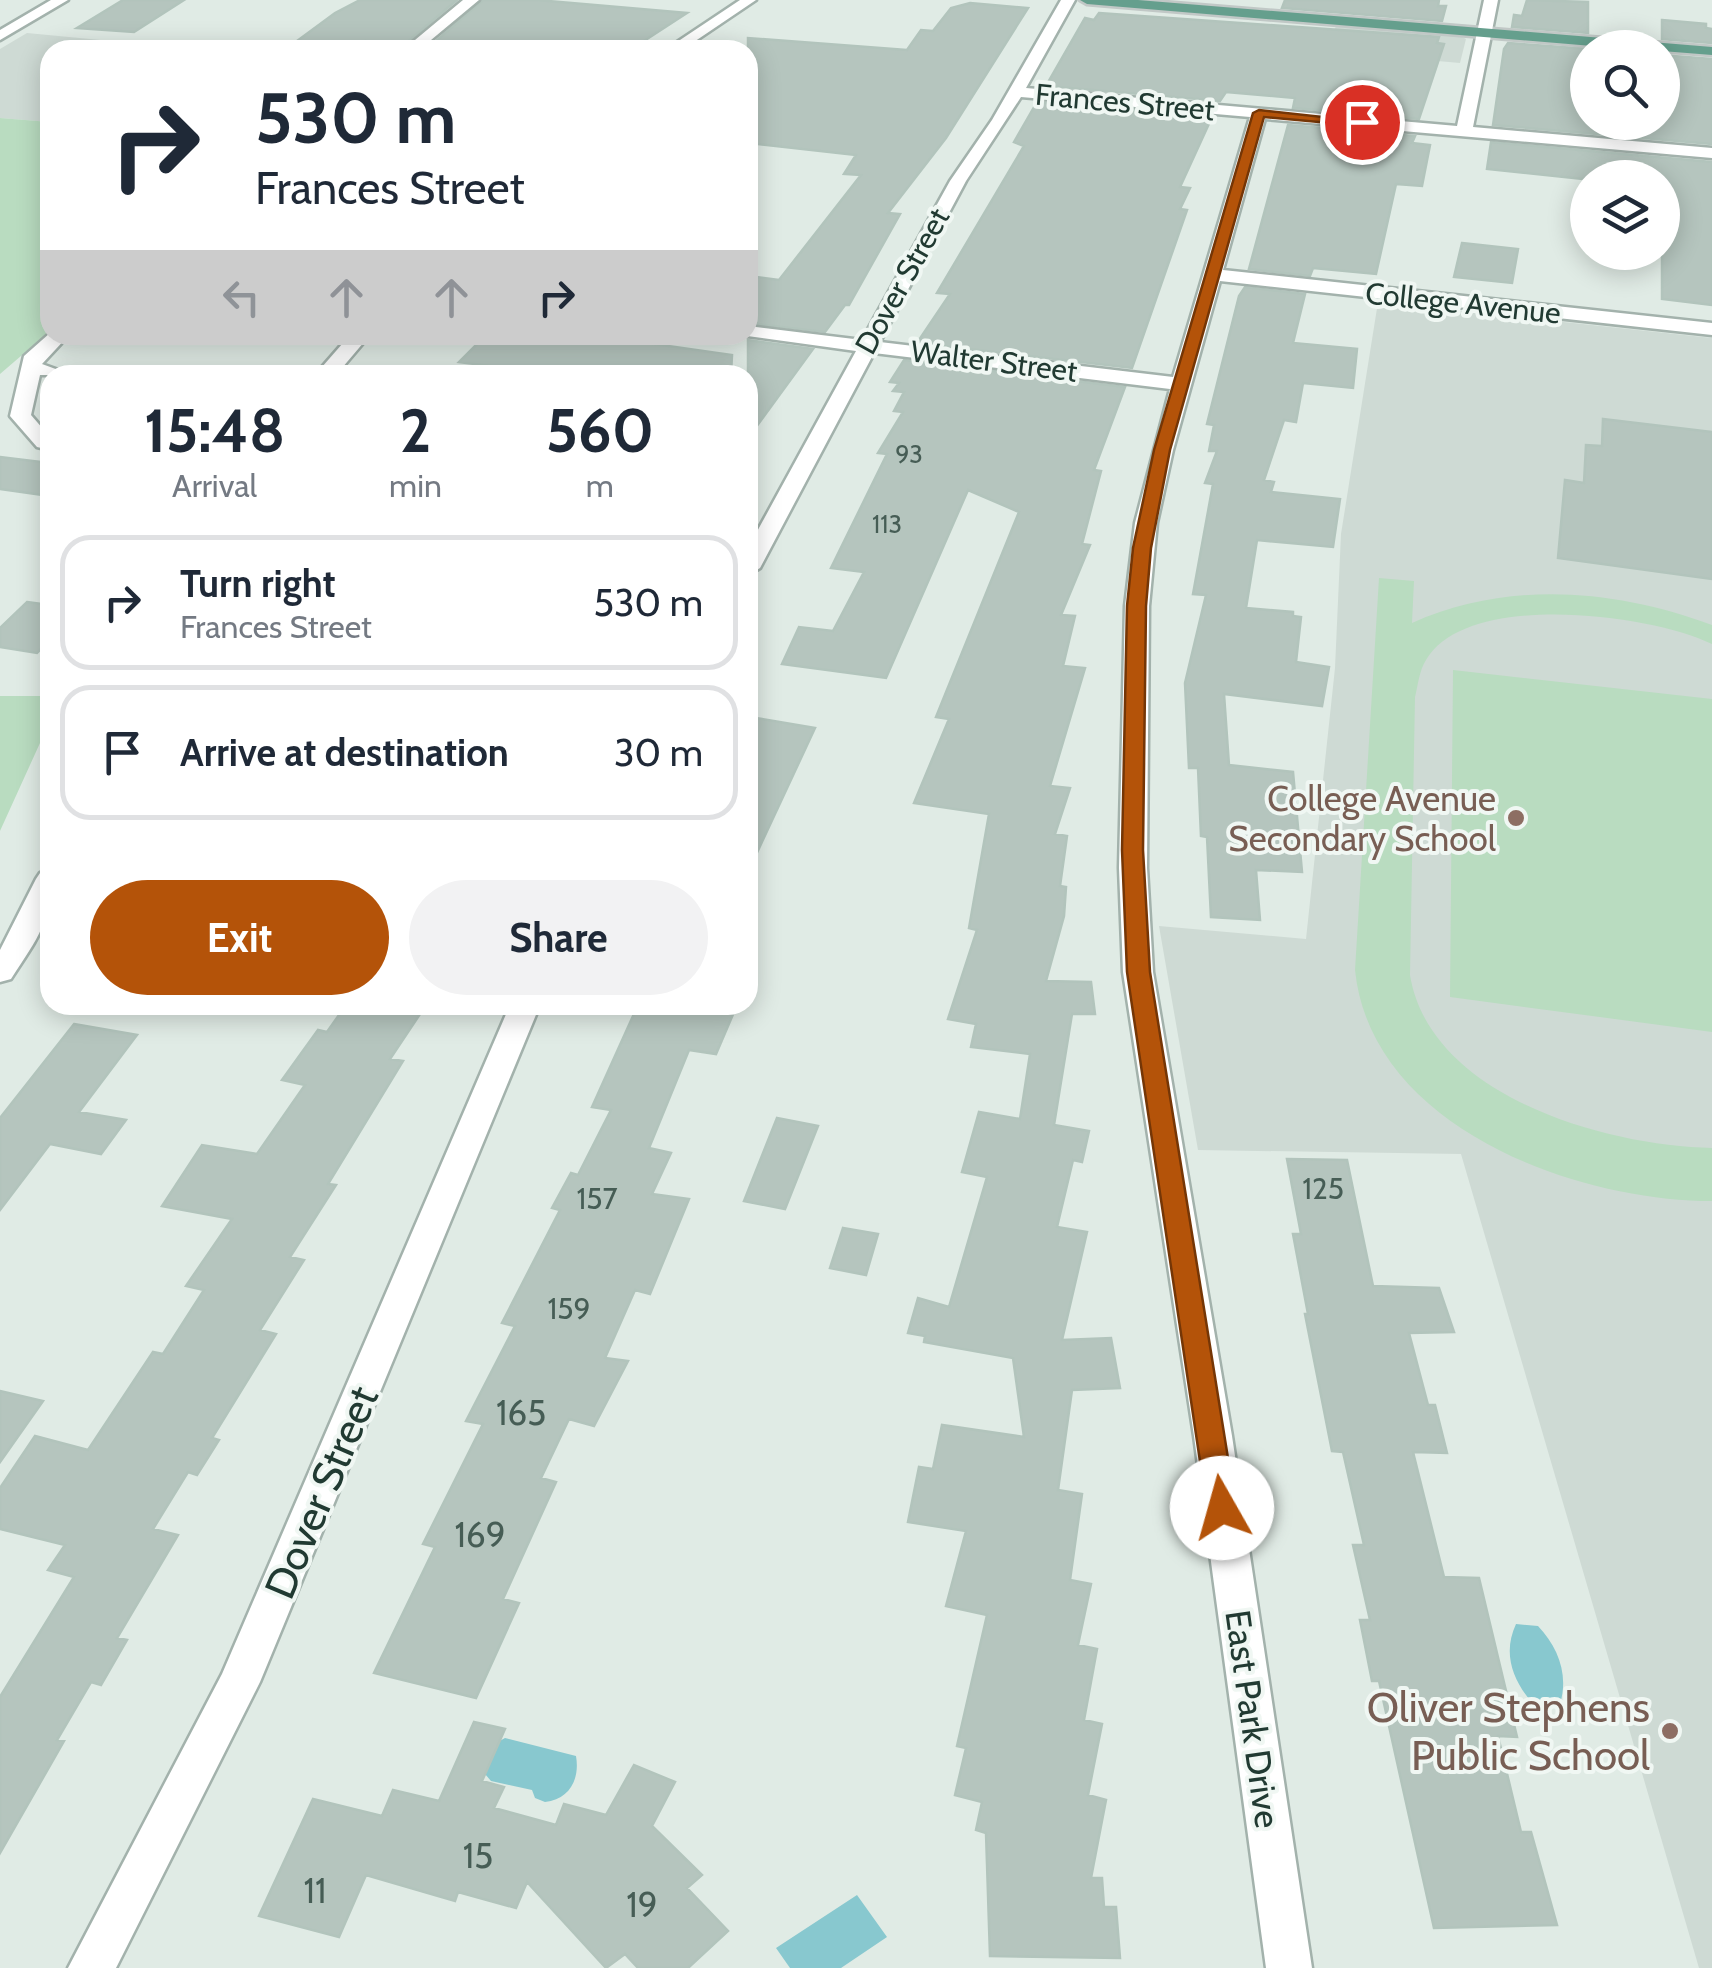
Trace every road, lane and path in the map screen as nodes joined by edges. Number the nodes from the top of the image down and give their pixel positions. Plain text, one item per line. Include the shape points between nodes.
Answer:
1 (60, 0) edge
2 (472, 0) edge
3 (749, 0) edge
4 (1068, 0) edge
5 (1087, 0) edge
6 (1491, 0) edge
7 (1484, 33) junction
8 (0, 36) edge
9 (422, 40) edge
10 (687, 40) edge
11 (1712, 50) edge
12 (1015, 92) junction
13 (1259, 113) junction
14 (1464, 132) junction
15 (1712, 153) edge
16 (1214, 275) junction
17 (1712, 330) edge
18 (758, 333) edge
19 (47, 345) edge
20 (351, 345) edge
21 (866, 346) junction
22 (334, 365) edge
23 (32, 367) junction
24 (40, 369) edge
25 (1182, 384) junction
26 (40, 438) edge
27 (758, 549) edge
28 (40, 901) edge
29 (0, 972) edge
30 (520, 1015) edge
31 (91, 1968) edge
32 (1289, 1968) edge

1 - 8 street
2 - 9 street
3 - 10 street
4 - 12 street, Dover Street
5 - 7 main road
6 - 7 street
7 - 11 main road
7 - 14 street
12 - 13 street, Frances Street
12 - 21 street, Dover Street
13 - 14 street, Frances Street
13 - 16 street, East Park Drive
14 - 15 street, Frances Street
16 - 17 street, College Avenue
16 - 25 street, East Park Drive
18 - 21 street, Walter Street
19 - 23 street
20 - 22 street
21 - 25 street, Walter Street
21 - 27 street, Dover Street
23 - 24 street
23 - 26 street via 20,416
25 - 32 street, East Park Drive via 1150,500 1138,594 1134,914
28 - 29 street
30 - 31 street, Dover Street via 248,1663

